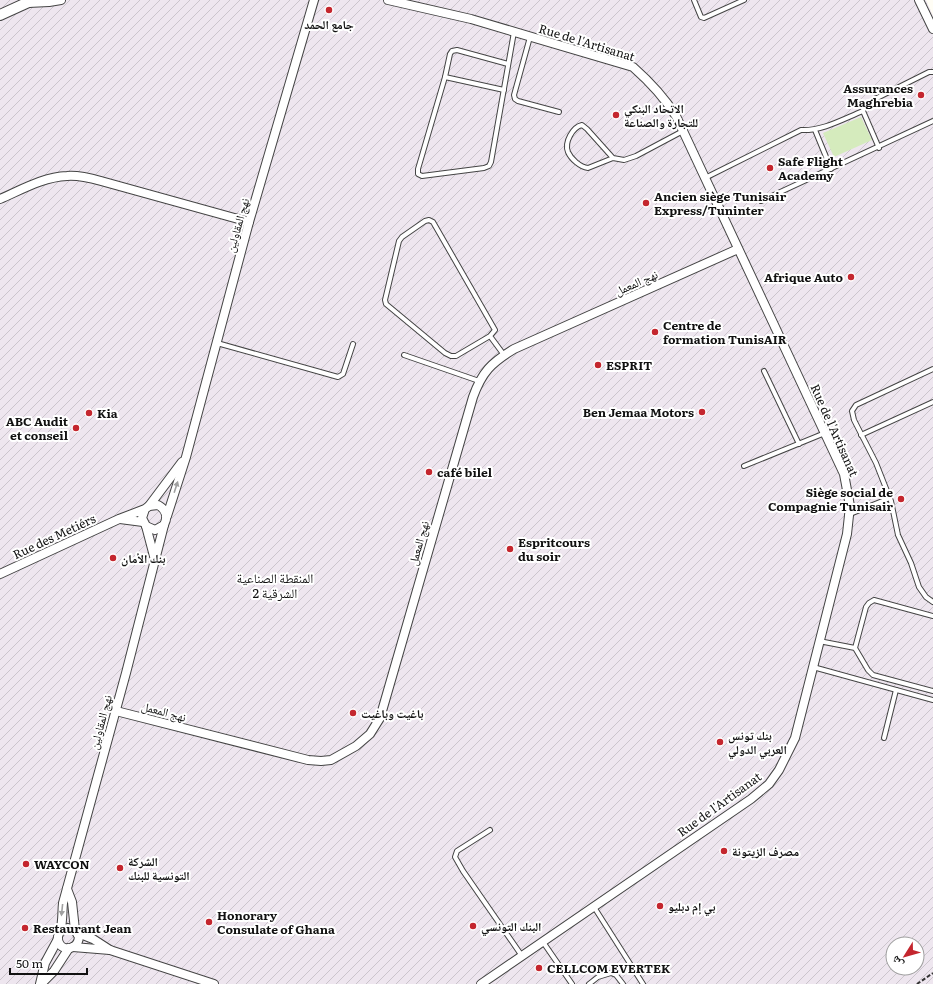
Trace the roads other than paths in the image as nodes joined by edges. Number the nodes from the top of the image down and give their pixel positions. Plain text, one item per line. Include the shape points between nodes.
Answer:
1 (61, 0) edge
2 (314, 0) edge
3 (388, 0) edge
4 (694, 0) edge
5 (744, 0) edge
6 (919, 0) edge
7 (30, 1) edge
8 (0, 15) edge
9 (933, 29) edge
10 (514, 32) junction
11 (530, 37) junction
12 (508, 64) junction
13 (933, 72) edge
14 (445, 76) junction
15 (504, 90) junction
16 (863, 111) junction
17 (559, 112) dead end
18 (933, 122) edge
19 (815, 130) junction
20 (683, 131) junction
21 (879, 148) junction
22 (613, 158) junction
23 (831, 169) junction
24 (705, 178) junction
25 (0, 199) edge
26 (761, 201) dead end
27 (249, 222) junction
28 (738, 249) junction
29 (490, 336) junction
30 (216, 343) junction
31 (353, 344) dead end
32 (404, 355) dead end
33 (504, 355) junction
34 (933, 369) edge
35 (764, 371) dead end
36 (479, 381) junction
37 (933, 402) edge
38 (825, 433) junction
39 (862, 435) junction
40 (799, 444) junction
41 (186, 457) junction
42 (744, 466) dead end
43 (890, 498) junction
44 (147, 507) junction
45 (850, 514) junction
46 (167, 516) junction
47 (119, 519) junction
48 (144, 524) junction
49 (164, 525) junction
50 (155, 561) junction
51 (0, 574) edge
52 (933, 602) edge
53 (933, 616) edge
54 (819, 641) junction
55 (855, 648) junction
56 (813, 666) junction
57 (896, 690) junction
58 (933, 691) edge
59 (933, 700) edge
60 (116, 710) junction
61 (884, 738) dead end
62 (490, 830) dead end
63 (67, 889) junction
64 (594, 907) junction
65 (77, 932) junction
66 (59, 935) junction
67 (543, 941) junction
68 (71, 948) junction
69 (110, 950) junction
70 (522, 956) junction
71 (41, 984) edge
72 (214, 984) edge
73 (481, 984) edge
74 (572, 984) edge
75 (588, 984) edge
76 (623, 984) edge
77 (643, 984) edge

1 - 7 street
2 - 27 street, نهج المقاولين
3 - 10 street, Rue de l'Artisanat via 471,19
4 - 5 lane via 701,17 704,18
6 - 9 street
7 - 8 street
10 - 11 street, Rue de l'Artisanat
10 - 12 lane
11 - 17 lane via 515,99
11 - 20 street, Rue de l'Artisanat via 633,67 665,99
12 - 14 lane via 457,50 450,54
12 - 15 lane
13 - 16 lane via 875,99 865,106
14 - 15 lane
14 - 15 lane via 418,169 418,174 422,176 489,166
16 - 19 lane
16 - 21 lane
18 - 21 lane
19 - 23 lane
19 - 24 lane via 801,130
20 - 22 lane via 636,156 624,160
20 - 24 street, Rue de l'Artisanat
21 - 23 lane
22 - 22 lane via 594,166 583,167 572,158 567,144 572,133 582,125
23 - 26 lane
24 - 28 street, Rue de l'Artisanat
25 - 27 street via 47,179 83,177
27 - 30 street, نهج المقاولين
28 - 33 street, نهج المعمل
28 - 38 street, Rue de l'Artisanat
29 - 29 lane via 495,330 433,222 429,220 402,237 397,246 386,304 451,356 456,356
29 - 33 lane
30 - 31 lane via 338,377 343,374
30 - 41 street, نهج المقاولين
32 - 36 lane
33 - 36 street, نهج المعمل via 488,368
34 - 39 lane via 856,405 852,412
35 - 40 lane
36 - 60 street, نهج المعمل via 466,417 380,718 370,734 356,746 331,760 308,760
37 - 39 lane
38 - 40 lane
38 - 45 street, Rue de l'Artisanat via 844,474
39 - 43 lane
40 - 42 lane
41 - 44 street, نهج المقاولين
46 -> 41 street, نهج المقاولين
43 - 45 lane
43 - 52 lane via 898,535 920,587 926,597
44 - 46 street via 158,505
44 - 47 street, Rue des Metiérs
44 - 48 street via 142,518
45 - 54 street, Rue de l'Artisanat
46 - 49 street
47 - 48 street
47 - 51 street, Rue des Metiérs
48 - 49 street via 155,530
48 - 50 street, نهج المقاولين
49 - 50 street, نهج المقاولين
50 - 60 street, نهج المقاولين
53 - 55 lane via 874,600 869,602
54 - 55 lane
54 - 56 street, Rue de l'Artisanat
55 - 58 lane via 873,675
56 - 57 lane
56 - 64 street, Rue de l'Artisanat via 794,738 780,770 769,784
57 - 59 lane
57 - 61 lane
60 - 63 street, نهج المقاولين
62 - 70 lane via 457,851 455,857
63 - 65 street
63 -> 66 street, نهج المقاولين
64 - 67 street, Rue de l'Artisanat
64 - 77 lane
65 - 66 street via 68,928
65 - 68 street via 78,941
65 - 69 street
66 - 68 street via 62,946
66 - 71 street, نهج المقاولين via 46,963
67 - 70 street, Rue de l'Artisanat
67 - 74 lane
68 - 69 street
68 - 71 street, نهج المقاولين
69 - 72 street
70 - 73 street, Rue de l'Artisanat
75 - 76 lane via 611,973

